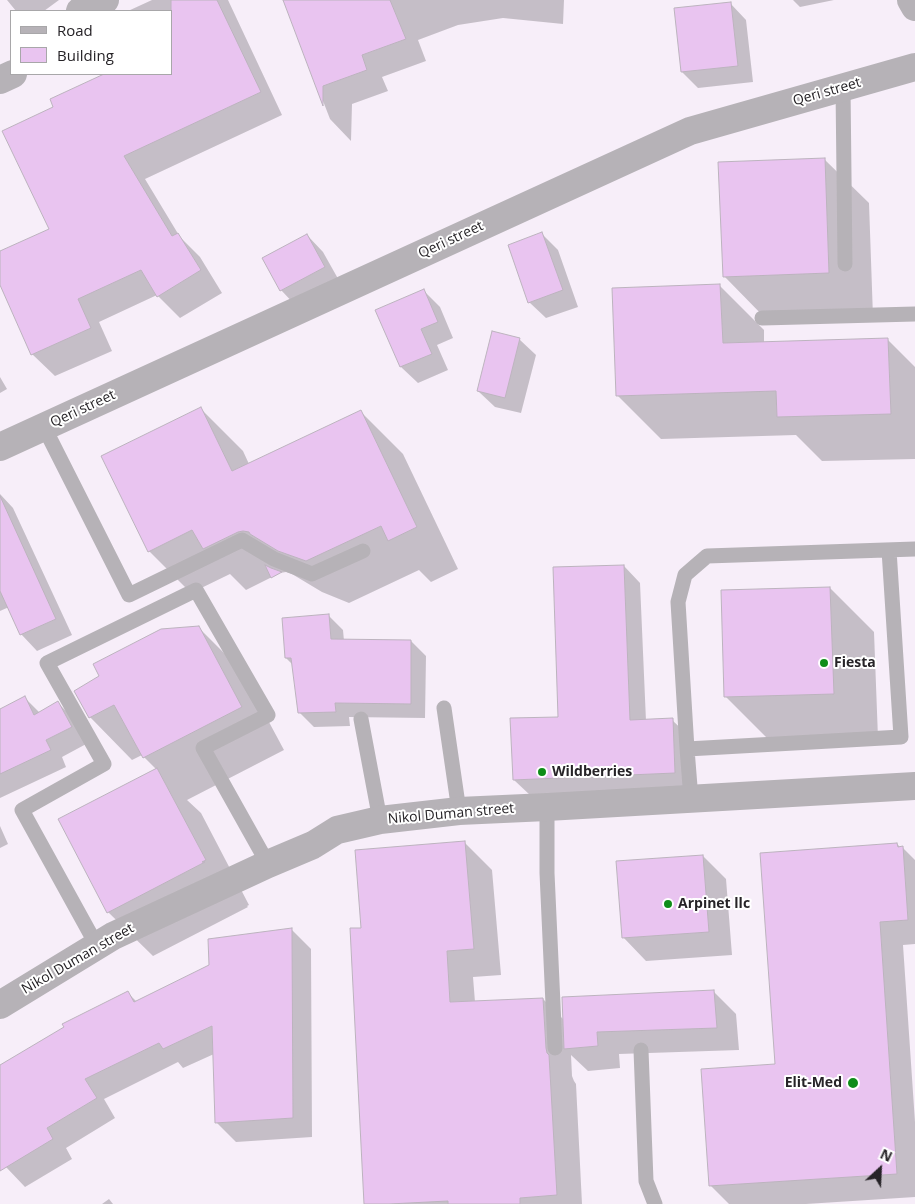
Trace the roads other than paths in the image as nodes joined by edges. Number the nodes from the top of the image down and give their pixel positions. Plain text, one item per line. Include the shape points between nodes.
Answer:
1 (105, 0) edge
2 (912, 0) edge
3 (915, 7) edge
4 (82, 10) edge
5 (915, 67) edge
6 (844, 87) junction
7 (845, 264) dead end
8 (915, 314) edge
9 (762, 318) dead end
10 (44, 426) junction
11 (0, 447) edge
12 (915, 549) edge
13 (889, 550) junction
14 (363, 551) dead end
15 (444, 708) dead end
16 (361, 719) dead end
17 (687, 749) junction
18 (915, 786) edge
19 (691, 799) junction
20 (546, 807) junction
21 (459, 811) junction
22 (380, 820) junction
23 (268, 864) junction
24 (97, 946) junction
25 (0, 1005) edge
26 (555, 1048) dead end
27 (641, 1050) dead end
28 (655, 1204) edge

1 - 4 street
2 - 3 street
5 - 6 street, Qeri street
6 - 7 lane
6 - 10 street, Qeri street via 690,131
8 - 9 lane
10 - 11 street, Qeri street
10 - 14 lane via 129,595 242,540 274,559 312,574
12 - 13 lane
13 - 17 lane via 707,556 685,575 678,602
13 - 17 lane via 901,736
15 - 21 lane
16 - 22 lane
17 - 19 lane
18 - 19 street, Nikol Duman street
19 - 20 street, Nikol Duman street
20 - 21 street, Nikol Duman street
20 - 26 lane
21 - 22 street, Nikol Duman street
22 - 23 street, Nikol Duman street via 338,830 313,845
23 - 24 street, Nikol Duman street
23 - 24 lane via 203,748 268,714 196,590 48,663 104,764 22,810
24 - 25 street, Nikol Duman street
27 - 28 lane via 646,1181

